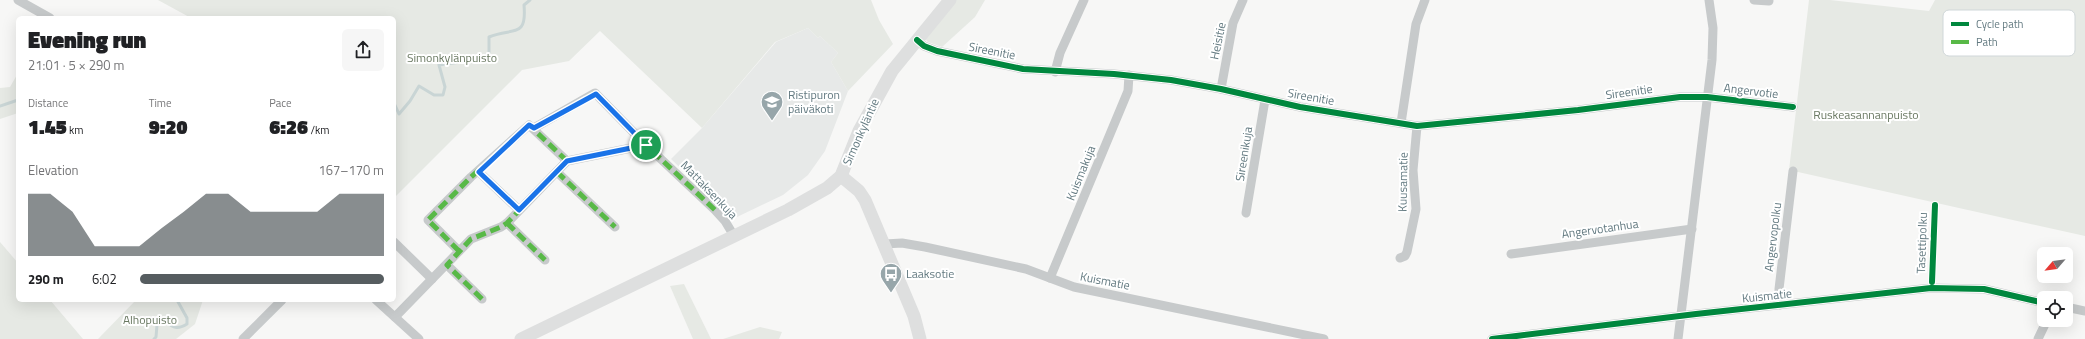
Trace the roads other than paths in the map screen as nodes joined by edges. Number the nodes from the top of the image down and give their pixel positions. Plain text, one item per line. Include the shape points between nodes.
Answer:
1 (18, 0) edge
2 (950, 0) edge
3 (1084, 0) edge
4 (1243, 0) edge
5 (1425, 0) edge
6 (1709, 0) edge
7 (1754, 0) edge
8 (1769, 1) dead end
9 (46, 16) edge
10 (917, 40) junction
11 (1055, 72) junction
12 (1129, 75) junction
13 (1221, 89) junction
14 (1707, 97) junction
15 (1265, 100) junction
16 (1793, 107) dead end
17 (1401, 124) junction
18 (1417, 126) junction
19 (534, 128) junction
20 (646, 145) junction
21 (567, 161) junction
22 (1793, 171) dead end
23 (479, 172) junction
24 (558, 172) junction
25 (841, 176) junction
26 (519, 210) junction
27 (1246, 213) dead end
28 (507, 223) junction
29 (615, 228) dead end
30 (1692, 229) junction
31 (734, 236) junction
32 (396, 244) edge
33 (885, 244) junction
34 (459, 251) junction
35 (1511, 254) dead end
36 (1400, 258) dead end
37 (545, 260) dead end
38 (447, 265) junction
39 (1050, 278) junction
40 (432, 279) junction
41 (482, 299) dead end
42 (2037, 301) edge
43 (280, 302) edge
44 (378, 302) edge
45 (1780, 305) junction
46 (2073, 308) edge
47 (2085, 311) edge
48 (1682, 316) junction
49 (395, 317) junction
50 (2044, 327) edge
51 (244, 339) edge
52 (419, 339) edge
53 (521, 339) edge
54 (920, 339) edge
55 (1324, 339) edge
56 (1492, 339) edge
57 (1678, 339) edge
58 (2038, 339) edge

1 - 9 street
2 - 10 main road, Simonkyläntie
3 - 11 street via 1060,53
4 - 13 street, Heisitie via 1233,23
5 - 17 street via 1416,24
6 - 14 street, Angervotie via 1713,28
7 - 8 street
10 - 11 street, Sireenitie via 937,51 1023,69
10 - 25 main road, Simonkyläntie via 881,88 859,131
11 - 12 street, Sireenitie
12 - 13 street, Sireenitie
12 - 39 street, Kuismakuja via 1128,91
13 - 15 street, Sireenitie
14 - 16 street, Angervotie
14 - 18 street, Sireenitie via 1680,97
14 - 30 street, Angervotie
15 - 17 street, Sireenitie
15 - 27 street, Sireenikuja
17 - 18 street, Sireenitie
18 - 36 street, Kuusamatie via 1413,170 1416,209 1407,252
19 - 20 street, Mattaksenkuja via 596,94
19 - 21 street
19 - 23 street via 529,125
20 - 21 street
20 - 31 street, Mattaksenkuja via 715,210
21 - 24 street
22 - 45 street, Angervopolku via 1779,289
23 - 26 street
23 - 34 street via 428,220
24 - 26 street
24 - 29 street
25 - 31 main road via 827,188
25 - 33 main road, Simonkyläntie via 859,191 865,200
26 - 28 street
28 - 34 street via 471,239
28 - 37 street
30 - 35 street, Angervotanhua
30 - 48 street, Angervotie
31 - 53 main road
32 - 40 street
33 - 39 street, Kuismatie via 902,243 925,247 1026,269
33 - 54 main road, Simonkyläntie via 914,316
34 - 38 street
38 - 40 street
38 - 41 street
39 - 55 street, Kuismatie via 1074,287
40 - 49 street
42 - 45 street, Kuismatie via 1984,289 1951,288
43 - 51 street
44 - 49 street
45 - 48 street, Kuismatie
46 - 47 street
48 - 56 street, Kuismatie
48 - 57 street, Angervotie
49 - 52 street
50 - 58 street

